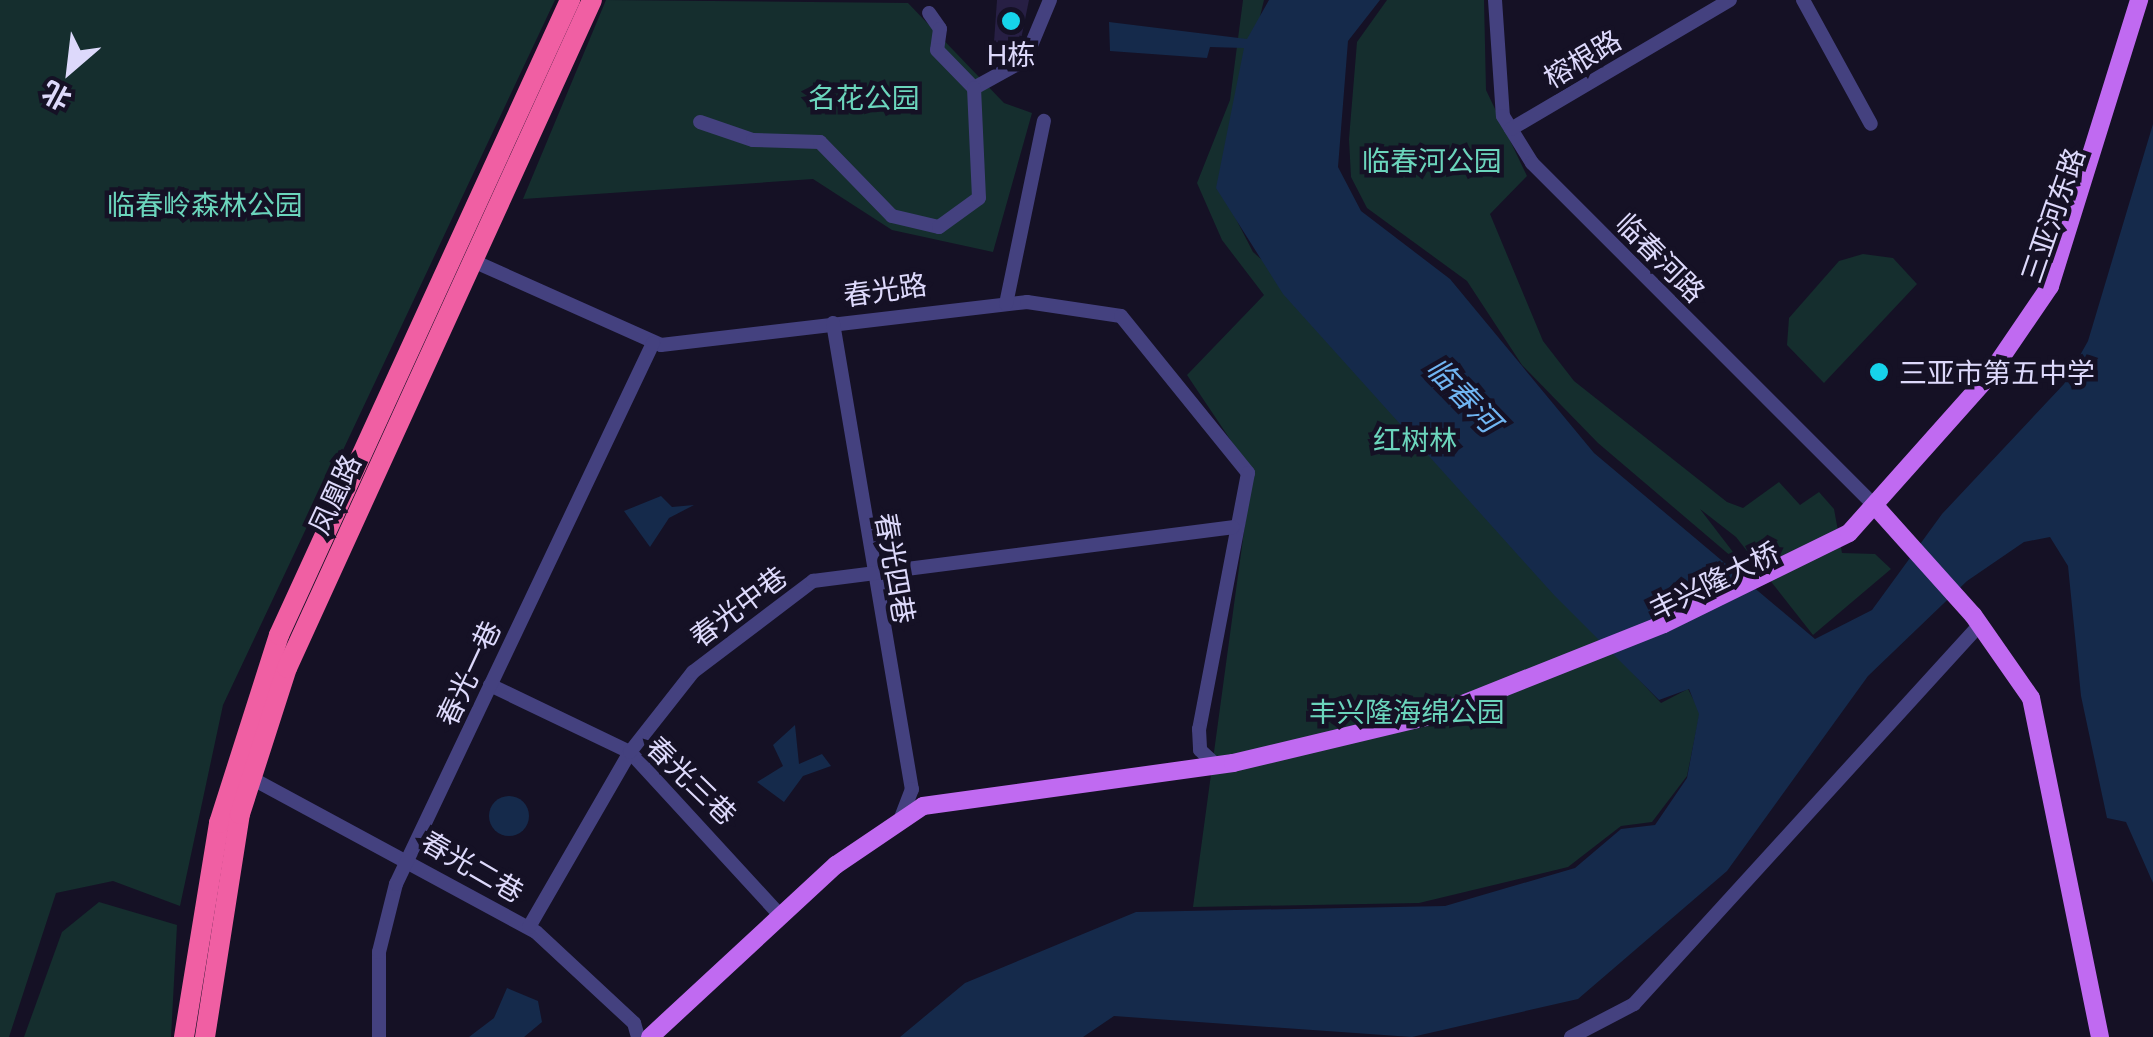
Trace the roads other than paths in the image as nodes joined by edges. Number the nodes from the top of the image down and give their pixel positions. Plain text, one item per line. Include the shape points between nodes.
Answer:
1 (570, 0) edge
2 (592, 0) edge
3 (1050, 0) edge
4 (1496, 0) edge
5 (1730, 0) edge
6 (1803, 0) edge
7 (2143, 0) edge
8 (929, 13) dead end
9 (974, 88) junction
10 (1044, 121) dead end
11 (700, 122) dead end
12 (1871, 124) dead end
13 (1511, 129) junction
14 (471, 260) junction
15 (1006, 304) junction
16 (833, 324) junction
17 (653, 343) junction
18 (1879, 514) junction
19 (1233, 527) junction
20 (1852, 537) joint
21 (869, 569) junction
22 (1971, 622) junction
23 (490, 686) junction
24 (630, 752) junction
25 (1228, 768) junction
26 (250, 778) junction
27 (900, 818) junction
28 (408, 856) junction
29 (781, 916) junction
30 (529, 928) junction
31 (184, 1037) edge
32 (204, 1037) edge
33 (379, 1037) edge
34 (638, 1037) edge
35 (650, 1037) edge
36 (662, 1037) edge
37 (1571, 1037) edge
38 (2090, 1037) edge
39 (2100, 1037) edge

1 - 31 highway, 凤凰路 via 279,636 219,823
2 - 14 highway, 凤凰路
3 - 9 street via 1025,60
4 - 13 street, 临春河路
5 - 13 street, 榕根路
6 - 12 street
7 - 18 main road, 三亚河东路 via 2058,289 2024,346
8 - 9 street via 940,29 937,50
9 - 11 street via 978,198 939,227 892,216 820,142 741,138
10 - 15 street
13 - 18 street, 临春河路 via 1532,163
14 - 17 street
14 - 26 highway, 凤凰路 via 324,578
15 - 16 street, 春光路
15 - 19 street, 春光路 via 1121,316 1248,474
16 - 17 street, 春光路
16 - 21 street, 春光四巷
17 - 23 street, 春光一巷
18 - 20 main road, 三亚河东路
18 - 22 main road
19 - 21 street, 春光中巷
19 - 25 street via 1199,730 1200,750
20 - 25 main road, 丰兴隆大桥 via 1594,661 1406,727
21 - 24 street, 春光中巷 via 813,581 743,630 693,672
21 - 27 street, 春光四巷 via 912,788
22 - 37 street via 1634,1004
22 - 38 main road via 2023,704 2038,747
22 - 39 main road via 2031,698 2049,752
23 - 24 street, 春光三巷
23 - 28 street, 春光一巷
24 - 29 street, 春光三巷
24 - 30 street, 春光中巷
25 - 27 main road via 950,800
25 - 36 main road via 908,824 838,876
26 - 28 street, 春光二巷
26 - 32 highway, 凤凰路
27 - 29 main road
28 - 30 street, 春光二巷
28 - 33 street, 春光一巷 via 379,952
29 - 35 main road
30 - 34 street, 春光二巷 via 608,996

